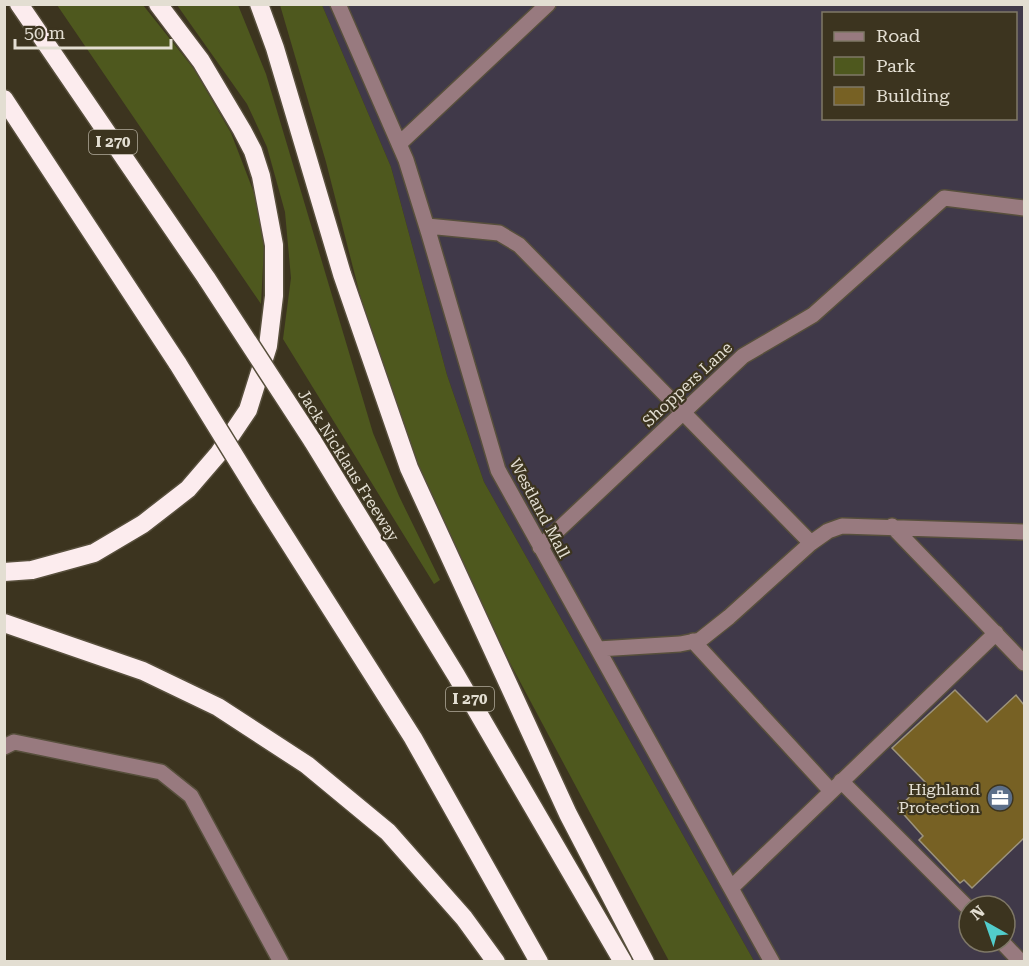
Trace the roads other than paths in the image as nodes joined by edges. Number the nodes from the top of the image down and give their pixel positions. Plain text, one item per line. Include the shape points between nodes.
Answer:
1 (19, 4) edge
2 (158, 4) edge
3 (259, 4) edge
4 (338, 4) edge
5 (548, 4) edge
6 (4, 99) edge
7 (399, 144) junction
8 (1024, 208) edge
9 (427, 226) junction
10 (682, 412) junction
11 (892, 526) junction
12 (1024, 532) edge
13 (811, 543) junction
14 (540, 547) junction
15 (4, 572) edge
16 (4, 623) edge
17 (996, 633) junction
18 (693, 641) junction
19 (598, 649) junction
20 (1024, 663) edge
21 (4, 747) edge
22 (836, 786) junction
23 (731, 888) junction
24 (957, 898) edge
25 (281, 962) edge
26 (496, 962) edge
27 (538, 962) edge
28 (623, 962) edge
29 (645, 962) edge
30 (772, 962) edge

1 - 28 highway, Jack Nicklaus Freeway / I 270, bridge via 312,440 456,675
2 - 15 highway via 201,61 253,151 274,245 274,296 268,346 249,410 188,489 143,524 94,553 32,570
3 - 29 highway via 342,274 409,468 568,814
4 - 7 lane, Westland Mall
5 - 7 lane
6 - 27 highway, bridge via 178,364 413,738
7 - 9 lane, Westland Mall
8 - 10 lane, Shoppers Lane via 944,198 813,315 742,356
9 - 10 lane via 499,233 519,245
9 - 14 lane, Westland Mall via 498,470
10 - 13 lane
10 - 14 lane, Shoppers Lane
11 - 12 lane
11 - 13 lane via 842,526
11 - 17 lane
13 - 18 lane via 710,633
14 - 19 lane, Westland Mall
16 - 26 highway via 143,671 218,707 307,765 388,832 464,918
17 - 20 lane
17 - 22 lane
18 - 19 lane
18 - 22 lane
19 - 23 lane, Westland Mall
21 - 25 lane via 14,742 161,772 191,796
22 - 23 lane
22 - 24 lane
23 - 30 lane, Westland Mall

